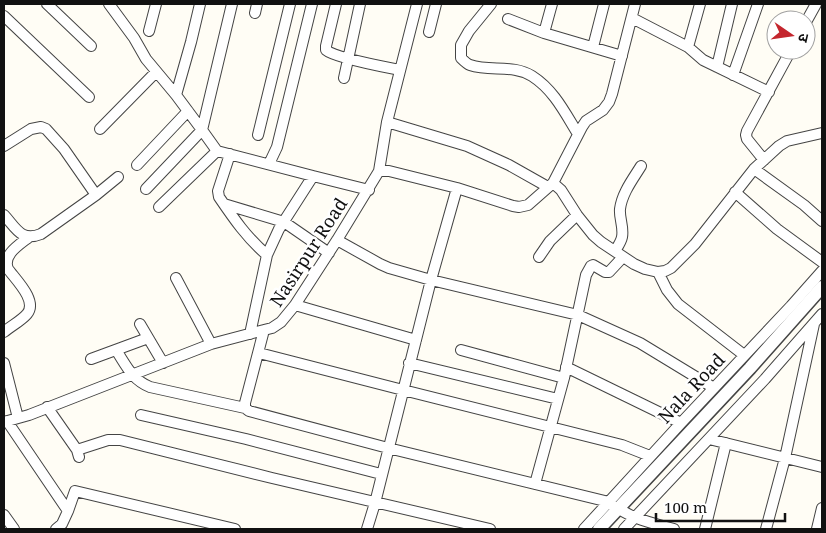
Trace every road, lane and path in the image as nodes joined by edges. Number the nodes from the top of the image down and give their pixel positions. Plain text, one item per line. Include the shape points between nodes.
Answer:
1 (48, 4) edge
2 (156, 4) edge
3 (200, 4) edge
4 (232, 4) edge
5 (290, 4) edge
6 (312, 4) edge
7 (336, 4) edge
8 (360, 4) edge
9 (417, 4) edge
10 (436, 4) edge
11 (491, 4) edge
12 (552, 4) edge
13 (604, 4) edge
14 (635, 4) edge
15 (700, 4) edge
16 (732, 4) edge
17 (758, 4) edge
18 (114, 6) edge
19 (4, 16) edge
20 (632, 18) junction
21 (508, 19) dead end
22 (148, 31) dead end
23 (429, 32) dead end
24 (544, 33) junction
25 (91, 46) dead end
26 (593, 47) junction
27 (688, 47) junction
28 (622, 56) junction
29 (348, 58) junction
30 (786, 60) edge
31 (717, 67) junction
32 (400, 70) junction
33 (156, 72) junction
34 (733, 74) junction
35 (344, 78) dead end
36 (769, 92) junction
37 (176, 95) junction
38 (89, 97) dead end
39 (188, 111) junction
40 (387, 122) junction
41 (100, 129) dead end
42 (202, 130) junction
43 (822, 133) edge
44 (578, 134) junction
45 (258, 135) dead end
46 (4, 146) edge
47 (217, 151) junction
48 (230, 154) junction
49 (764, 160) junction
50 (268, 164) junction
51 (137, 165) dead end
52 (641, 166) dead end
53 (754, 169) junction
54 (379, 171) junction
55 (313, 176) junction
56 (118, 177) dead end
57 (551, 185) junction
58 (457, 188) junction
59 (146, 189) dead end
60 (369, 190) junction
61 (735, 192) junction
62 (96, 195) junction
63 (224, 204) junction
64 (159, 207) dead end
65 (4, 215) edge
66 (577, 215) junction
67 (822, 221) edge
68 (284, 222) junction
69 (29, 237) junction
70 (338, 240) junction
71 (329, 253) junction
72 (619, 254) junction
73 (268, 255) junction
74 (538, 257) dead end
75 (822, 262) edge
76 (822, 271) edge
77 (658, 272) junction
78 (176, 278) dead end
79 (431, 280) junction
80 (822, 286) edge
81 (295, 305) junction
82 (822, 314) edge
83 (578, 315) junction
84 (140, 324) dead end
85 (814, 324) junction
86 (264, 330) junction
87 (4, 332) edge
88 (250, 334) junction
89 (148, 338) junction
90 (416, 340) junction
91 (211, 344) junction
92 (116, 350) junction
93 (461, 350) dead end
94 (259, 353) junction
95 (744, 356) junction
96 (91, 359) dead end
97 (4, 363) edge
98 (163, 363) junction
99 (410, 363) junction
100 (566, 367) junction
101 (132, 375) junction
102 (564, 378) junction
103 (714, 388) junction
104 (403, 390) junction
105 (558, 399) junction
106 (47, 407) junction
107 (245, 408) junction
108 (141, 415) dead end
109 (18, 418) junction
110 (5, 421) edge
111 (681, 423) junction
112 (551, 426) junction
113 (709, 439) junction
114 (726, 443) junction
115 (388, 448) junction
116 (650, 456) junction
117 (785, 458) junction
118 (822, 467) edge
119 (381, 474) junction
120 (535, 484) junction
121 (375, 503) junction
122 (613, 506) junction
123 (822, 508) edge
124 (68, 510) junction
125 (4, 515) edge
126 (634, 518) junction
127 (652, 526) edge
128 (214, 527) edge
129 (61, 528) edge
130 (14, 529) edge
131 (235, 529) edge
132 (367, 529) edge
133 (490, 529) edge
134 (584, 529) edge
135 (599, 529) edge
136 (624, 529) edge
137 (674, 529) edge
138 (705, 529) edge
139 (766, 529) edge
140 (817, 529) edge

1 - 25 street
2 - 22 street
3 - 37 street
4 - 42 street
5 - 45 street
6 - 50 street via 277,147
7 - 29 street via 326,50
8 - 29 street
9 - 32 street, Nasirpur Road
10 - 23 street
11 - 44 street via 461,45 462,58 468,65 510,69 530,75 558,100
12 - 24 street
13 - 26 street
14 - 20 street
15 - 27 street
16 - 31 street
17 - 34 street
18 - 33 street
19 - 38 street
20 - 27 street
20 - 28 street
21 - 24 street
24 - 26 street
26 - 28 street
27 - 31 street
28 - 44 street via 609,102 586,122
29 - 32 street
29 - 35 street
30 - 36 street
31 - 34 street
32 - 40 street, Nasirpur Road
33 - 37 street
33 - 41 street
34 - 36 street
36 - 49 street via 746,135
37 - 39 street
39 - 42 street
39 - 51 street
40 - 54 street, Nasirpur Road
40 - 57 street via 467,146
42 - 47 street
42 - 59 street
43 - 49 street via 787,141
44 - 57 street
46 - 62 street via 31,129 46,129
47 - 48 street
47 - 64 street
48 - 50 street
48 - 63 street via 218,191
49 - 53 street
50 - 55 street
52 - 72 street via 622,201 623,236
53 - 61 street
53 - 67 street
54 - 58 street
54 - 60 street, Nasirpur Road
55 - 60 street
55 - 68 street
56 - 62 street
57 - 58 street via 528,205 519,207
57 - 66 street via 561,190
58 - 79 street
60 - 70 street, Nasirpur Road
61 - 75 street
61 - 77 street via 695,244 670,268
62 - 69 street via 41,234
63 - 68 street
63 - 73 street via 248,237
65 - 69 street via 22,235
66 - 72 street via 593,235
66 - 74 street
68 - 71 street
68 - 73 street
69 - 87 street via 12,251 6,264 28,296 30,309
70 - 71 street, Nasirpur Road
70 - 79 street via 380,264
71 - 81 street, Nasirpur Road
72 - 77 street via 644,269
72 - 83 street via 608,272 591,266 586,275
73 - 88 street
76 - 95 street, Nala Road
77 - 95 street via 666,290 678,304
78 - 91 street
79 - 83 street
79 - 90 street
80 - 122 street via 750,368
81 - 86 street, Nasirpur Road via 281,322
81 - 90 street
82 - 85 street
83 - 100 street
83 - 103 street via 640,343
84 - 89 street
85 - 113 street
85 - 117 street
86 - 88 street, Nasirpur Road
86 - 94 street
88 - 91 street, Nasirpur Road
89 - 92 street
89 - 98 street
90 - 99 street
91 - 98 street, Nasirpur Road
92 - 96 street
92 - 101 street
93 - 102 street
94 - 104 street
94 - 107 street
95 - 103 street, Nala Road
97 - 109 street
98 - 101 street, Nasirpur Road
99 - 104 street
99 - 105 street
100 - 102 street
100 - 111 street
101 - 106 street, Nasirpur Road
101 - 107 street via 150,387
102 - 105 street
103 - 111 street, Nala Road
104 - 112 street
104 - 115 street
105 - 112 street
106 - 109 street, Nasirpur Road
106 - 121 street via 78,453 108,440 120,440
107 - 115 street
108 - 119 street
109 - 110 street, Nasirpur Road
110 - 124 street
111 - 116 street, Nala Road
112 - 116 street
112 - 120 street
113 - 114 street
113 - 126 street
114 - 117 street
114 - 138 street
115 - 119 street
115 - 120 street
116 - 122 street, Nala Road
117 - 118 street
117 - 139 street
119 - 121 street
120 - 122 street
121 - 132 street
121 - 133 street
122 - 126 street
122 - 134 street, Nala Road
122 - 135 street
123 - 140 street
124 - 128 street via 75,491
124 - 129 street
125 - 130 street
126 - 127 street
126 - 136 street
127 - 137 street
128 - 131 street

